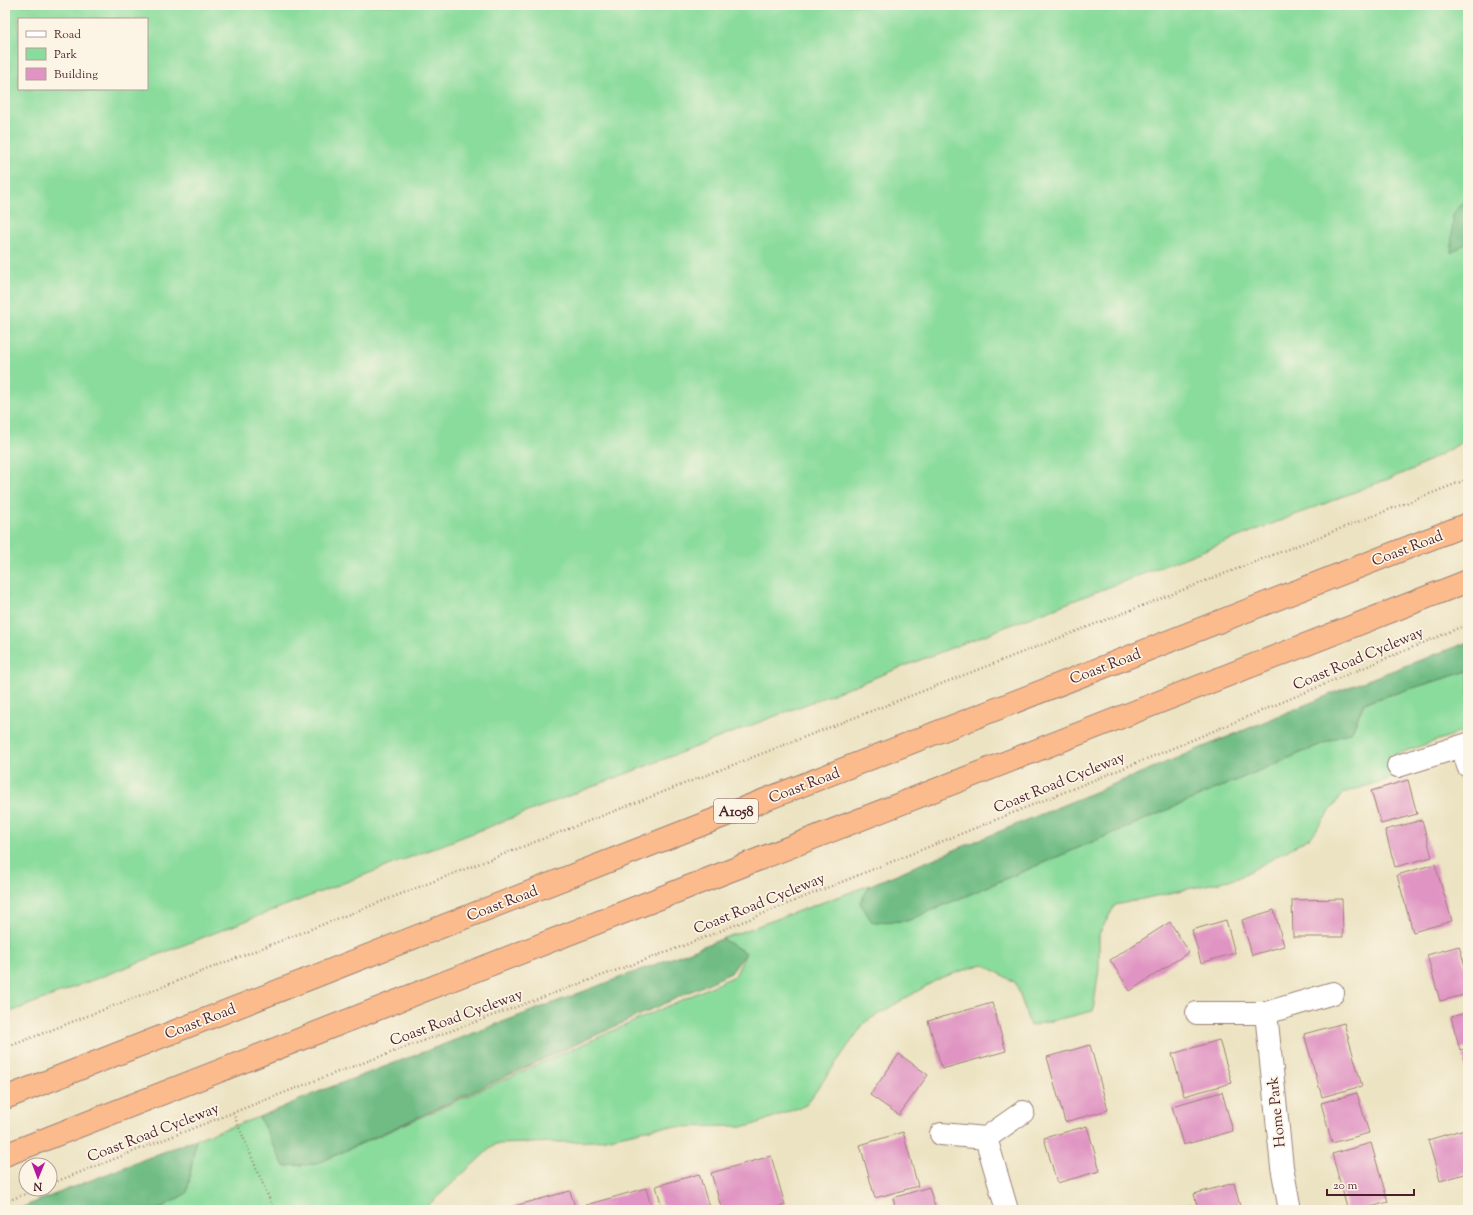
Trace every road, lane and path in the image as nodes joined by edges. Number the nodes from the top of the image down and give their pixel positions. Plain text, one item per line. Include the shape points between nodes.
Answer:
1 (1468, 479) edge
2 (1468, 524) edge
3 (1468, 581) edge
4 (1468, 624) edge
5 (1466, 752) edge
6 (1398, 766) dead end
7 (1332, 993) dead end
8 (1198, 1013) dead end
9 (1266, 1014) junction
10 (5, 1048) edge
11 (5, 1098) edge
12 (1023, 1112) dead end
13 (233, 1113) junction
14 (941, 1134) dead end
15 (986, 1138) junction
16 (5, 1155) edge
17 (58, 1181) edge
18 (18, 1197) edge
19 (5, 1202) edge
20 (274, 1210) edge
21 (1007, 1210) edge
22 (1290, 1210) edge

1 - 10 path
2 - 11 highway, Coast Road / A1058
3 - 16 highway
4 - 13 path, Coast Road Cycleway via 1154,756 690,943
5 - 6 street
7 - 9 street
8 - 9 street
9 - 22 street, Home Park via 1282,1167
12 - 15 street
13 - 17 path, Coast Road Cycleway
13 - 20 path
14 - 15 street
15 - 21 street
18 - 19 path

